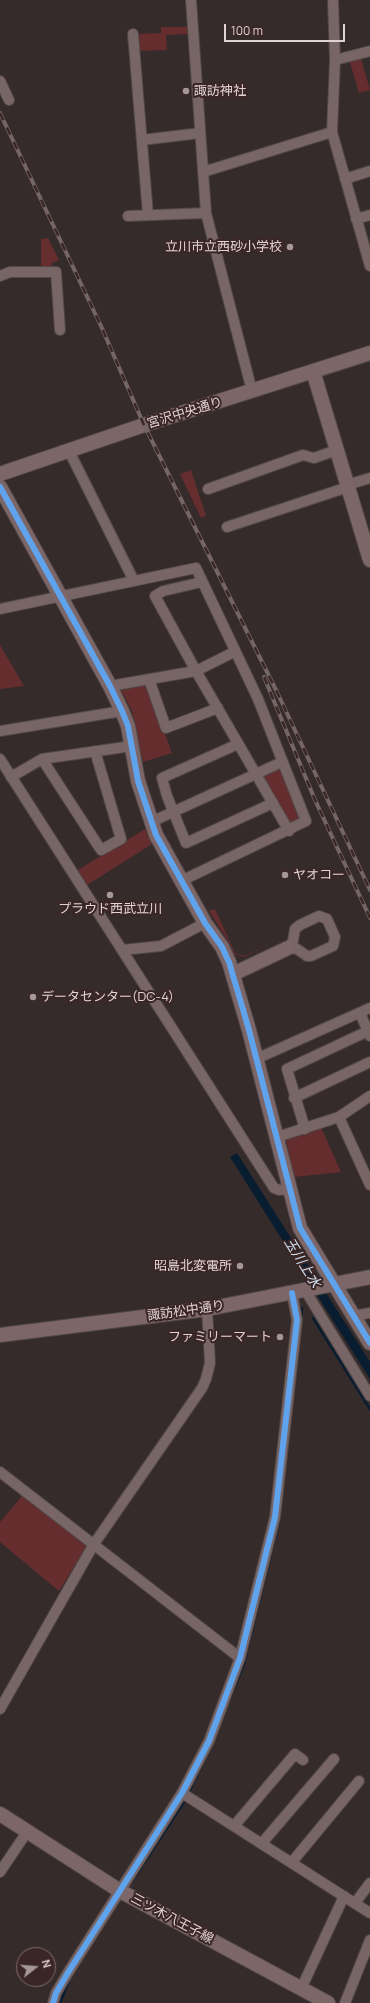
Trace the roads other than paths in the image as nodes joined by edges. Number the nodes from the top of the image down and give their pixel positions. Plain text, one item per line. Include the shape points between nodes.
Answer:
1 (191, 0) edge
2 (333, 0) edge
3 (133, 34) dead end
4 (370, 51) edge
5 (335, 60) junction
6 (0, 81) edge
7 (10, 100) dead end
8 (332, 132) junction
9 (200, 133) junction
10 (142, 140) junction
11 (370, 171) edge
12 (203, 172) junction
13 (345, 179) junction
14 (206, 212) junction
15 (370, 215) edge
16 (128, 216) dead end
17 (148, 216) junction
18 (356, 220) junction
19 (370, 266) edge
20 (0, 276) edge
21 (60, 330) dead end
22 (370, 353) edge
23 (313, 371) junction
24 (252, 391) junction
25 (337, 450) junction
26 (69, 451) junction
27 (0, 474) edge
28 (370, 478) edge
29 (0, 486) edge
30 (348, 486) junction
31 (208, 489) dead end
32 (231, 523) dead end
33 (370, 560) edge
34 (134, 581) junction
35 (202, 582) junction
36 (59, 596) junction
37 (0, 609) edge
38 (234, 652) junction
39 (196, 671) junction
40 (149, 679) junction
41 (110, 686) junction
42 (218, 708) junction
43 (122, 712) junction
44 (0, 731) edge
45 (238, 744) junction
46 (132, 746) junction
47 (95, 751) junction
48 (0, 758) edge
49 (42, 759) junction
50 (282, 762) junction
51 (256, 774) junction
52 (11, 777) junction
53 (273, 804) junction
54 (173, 812) junction
55 (151, 822) junction
56 (289, 831) junction
57 (181, 881) junction
58 (205, 923) junction
59 (293, 946) dead end
60 (122, 950) junction
61 (233, 974) junction
62 (370, 1008) edge
63 (360, 1013) junction
64 (369, 1034) edge
65 (256, 1059) junction
66 (370, 1062) edge
67 (370, 1096) edge
68 (294, 1098) junction
69 (339, 1117) junction
70 (305, 1129) junction
71 (277, 1138) junction
72 (370, 1185) edge
73 (289, 1189) junction
74 (370, 1277) edge
75 (313, 1289) junction
76 (207, 1309) junction
77 (370, 1313) edge
78 (353, 1316) junction
79 (0, 1335) edge
80 (370, 1343) edge
81 (370, 1396) edge
82 (0, 1472) edge
83 (94, 1544) junction
84 (240, 1658) junction
85 (0, 1709) edge
86 (334, 1759) dead end
87 (303, 1760) dead end
88 (359, 1781) dead end
89 (186, 1796) junction
90 (0, 1814) edge
91 (234, 1826) junction
92 (27, 1832) junction
93 (262, 1843) junction
94 (292, 1862) junction
95 (0, 1872) edge
96 (370, 1883) edge
97 (120, 1890) junction
98 (344, 1896) junction
99 (354, 1903) junction
100 (370, 1913) edge
101 (370, 1940) edge
102 (301, 1989) junction
103 (53, 2003) edge
104 (328, 2003) edge
105 (345, 2003) edge

1 - 9 street
2 - 5 street
3 - 10 street
4 - 5 street
5 - 8 street
6 - 7 street
8 - 12 street
8 - 13 street
9 - 10 street
9 - 12 street
10 - 17 street
11 - 13 street
12 - 14 street
13 - 18 street
14 - 17 street
14 - 24 street
15 - 18 street
16 - 17 street
18 - 19 street
20 - 21 street via 10,272 56,272
22 - 23 street, 宮沢中央通り
23 - 24 street, 宮沢中央通り
23 - 25 street
24 - 26 street, 宮沢中央通り
25 - 30 street
25 - 31 street via 314,458 303,455
26 - 27 street, 宮沢中央通り
26 - 34 street
28 - 30 street
29 - 36 street
30 - 32 street
30 - 33 street
34 - 35 street via 196,568
34 - 36 street
35 - 38 street
35 - 39 street via 163,591 156,596
36 - 37 street
36 - 41 street
38 - 39 street
38 - 50 street via 258,699
39 - 40 street
39 - 42 street
40 - 41 street
40 - 42 street via 166,728
41 - 43 street
42 - 45 street
43 - 44 street
43 - 46 street
45 - 51 street
45 - 54 street via 162,778
46 - 47 street
46 - 55 street via 138,781
47 - 49 street
47 - 49 street via 121,838 101,850
48 - 52 street
49 - 52 street
50 - 51 street
50 - 56 street via 306,822
51 - 53 street
51 - 54 street
52 - 60 street
53 - 54 street via 186,843
53 - 56 street
54 - 55 street
55 - 57 street via 166,856
56 - 57 street
57 - 58 street
58 - 60 street via 161,946
58 - 61 street via 222,947
59 - 61 street
60 - 73 street via 274,1188
61 - 65 street
62 - 63 street
63 - 64 street
63 - 65 street
64 - 68 street via 287,1069
65 - 71 street
66 - 68 street
67 - 69 street
68 - 70 street
69 - 70 street
69 - 72 street
70 - 71 street
71 - 73 street
73 - 75 street
74 - 75 street, 諏訪松中通り
75 - 76 street, 諏訪松中通り
75 - 78 street
75 - 81 street
75 - 84 street via 297,1320 275,1517
76 - 79 street, 諏訪松中通り
76 - 83 street via 210,1363 206,1379 197,1397
77 - 78 street
78 - 80 street
82 - 83 street
83 - 84 street
83 - 85 street
84 - 89 street via 212,1743
86 - 93 street
87 - 91 street via 295,1754
88 - 94 street
89 - 91 street
89 - 97 street
90 - 92 street, 三ツ木八王子線
91 - 93 street
92 - 95 street
92 - 97 street, 三ツ木八王子線
93 - 94 street
94 - 98 street
96 - 99 street
97 - 102 street, 三ツ木八王子線
97 - 103 street via 56,1992
98 - 99 street
98 - 102 street
99 - 100 street
101 - 105 street
102 - 104 street, 三ツ木八王子線

